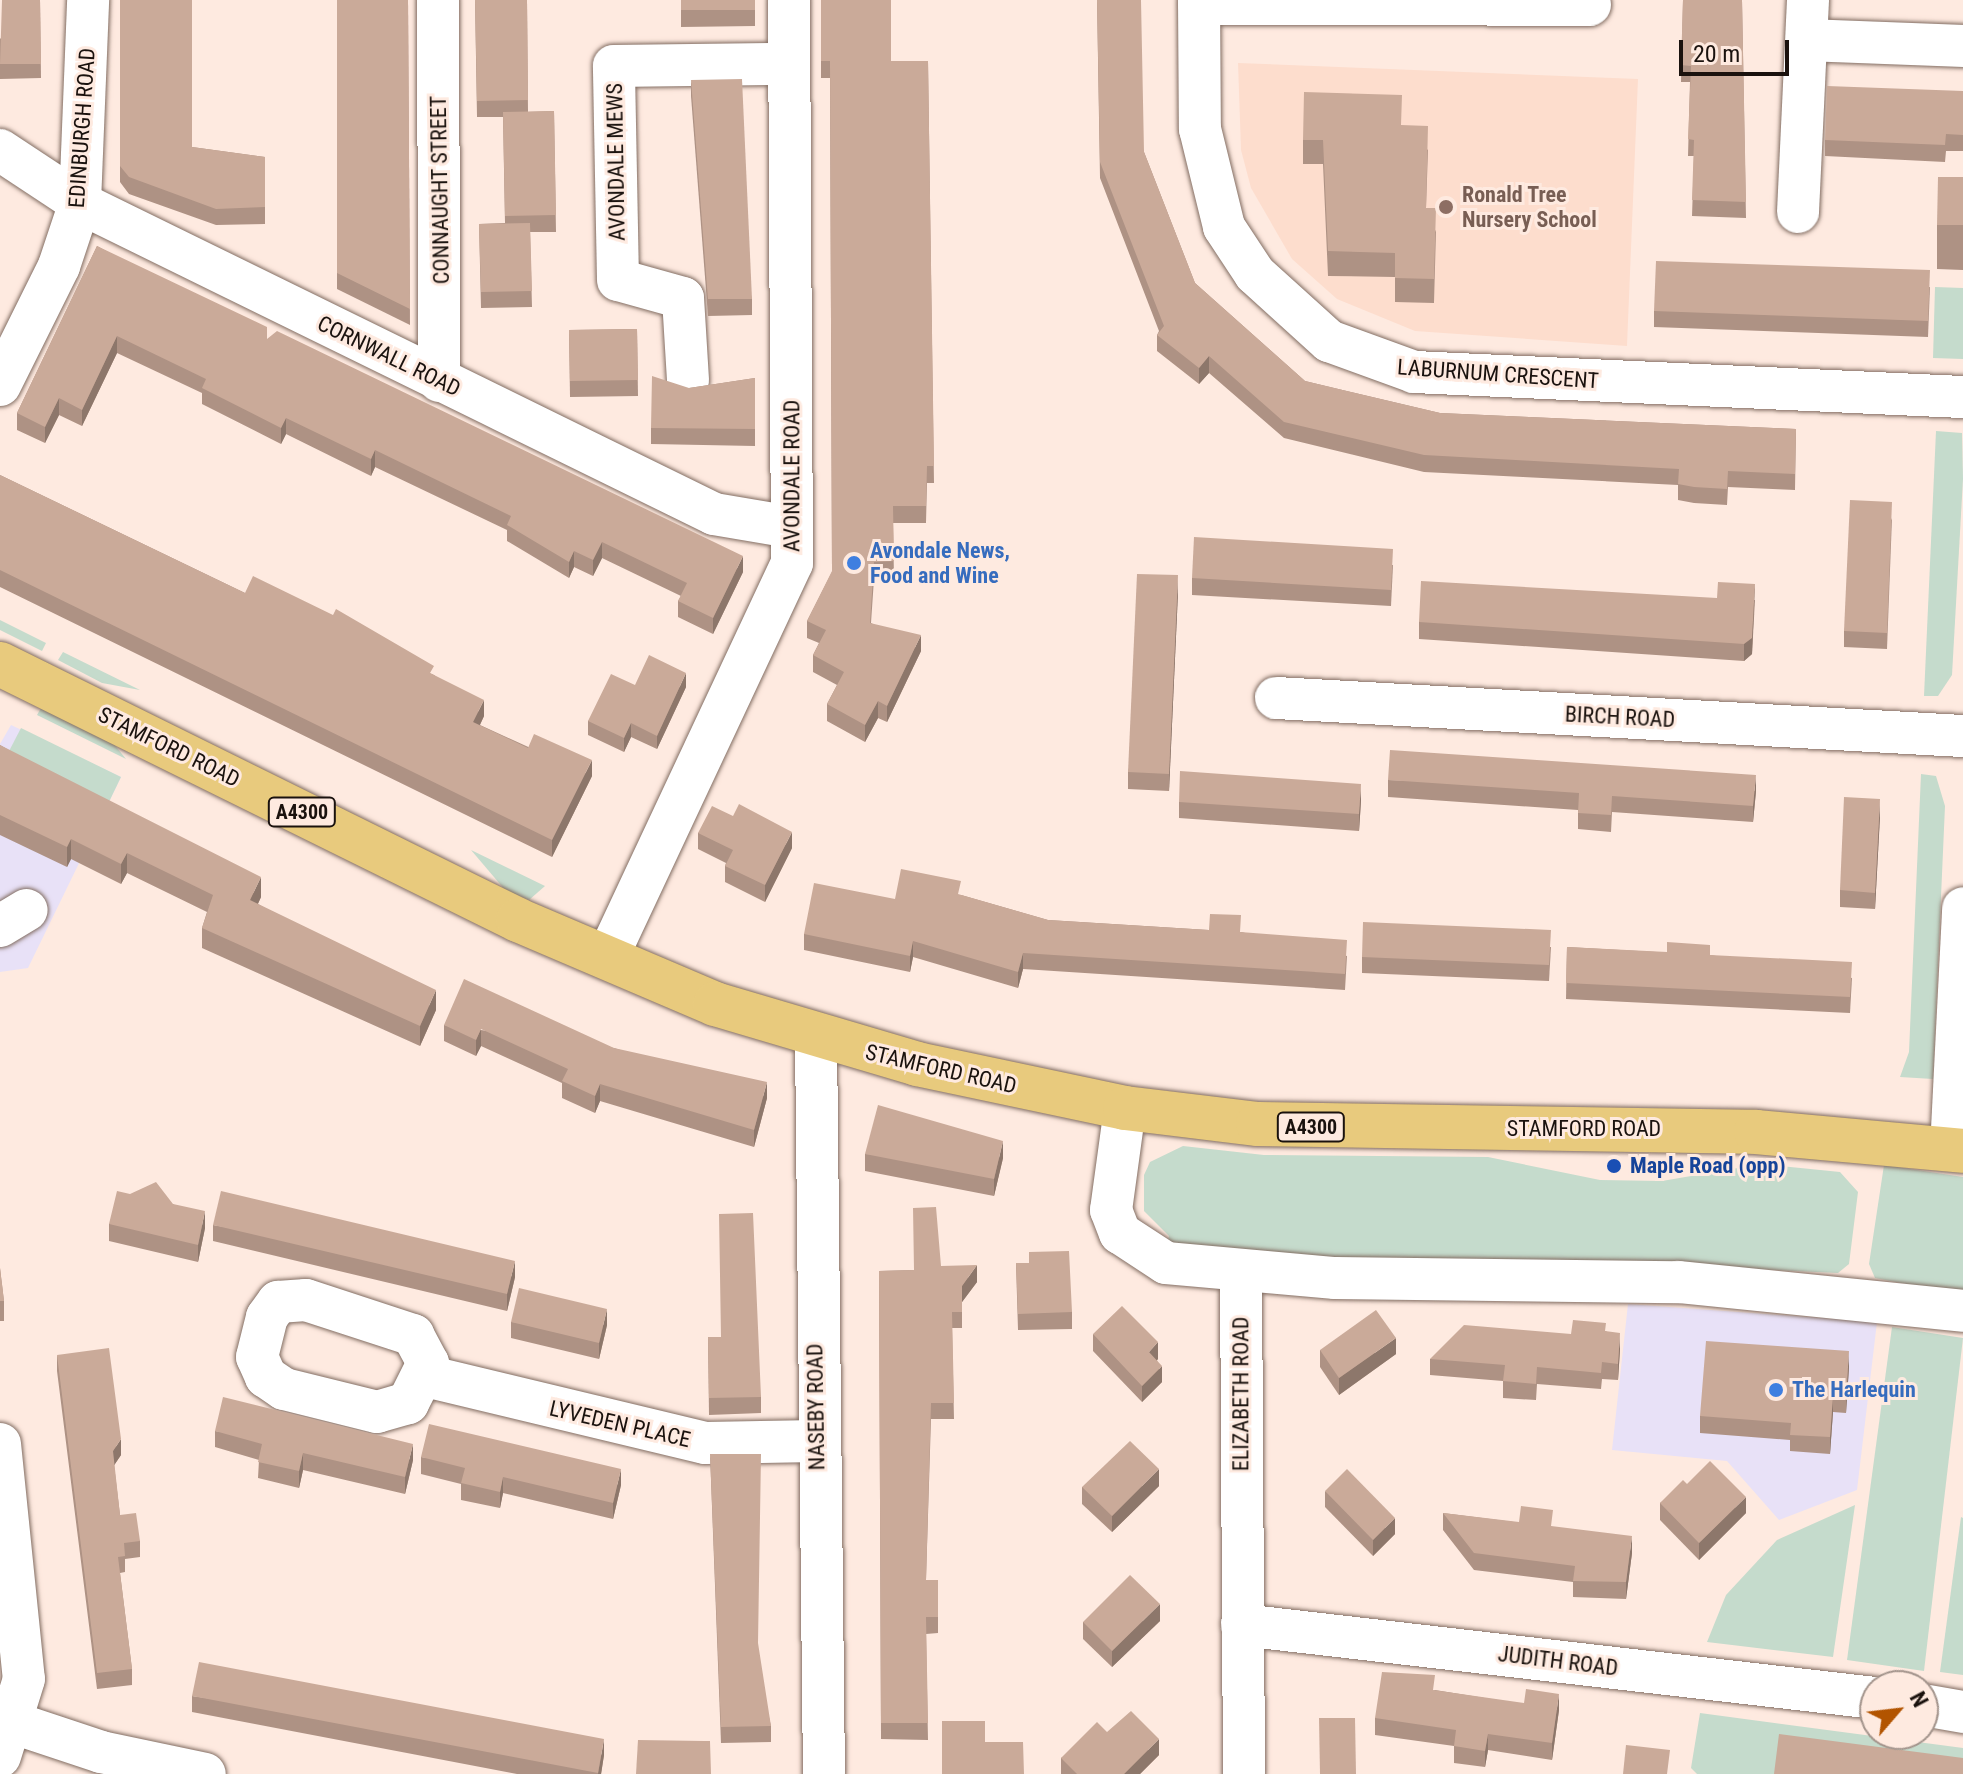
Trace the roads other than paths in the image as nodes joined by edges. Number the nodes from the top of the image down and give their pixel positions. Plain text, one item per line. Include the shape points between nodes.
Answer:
1 (88, 0) edge
2 (438, 0) edge
3 (789, 0) edge
4 (1199, 2) edge
5 (1590, 5) dead end
6 (1808, 20) edge
7 (1963, 46) edge
8 (789, 64) junction
9 (0, 150) edge
10 (80, 203) junction
11 (1798, 212) dead end
12 (688, 380) dead end
13 (439, 381) junction
14 (0, 385) edge
15 (1963, 397) edge
16 (791, 527) junction
17 (2, 668) edge
18 (1276, 698) dead end
19 (1963, 736) edge
20 (1963, 908) edge
21 (607, 958) junction
22 (816, 1039) junction
23 (1125, 1108) junction
24 (1957, 1150) edge
25 (1241, 1273) junction
26 (1963, 1311) edge
27 (426, 1376) dead end
28 (817, 1441) junction
29 (0, 1444) edge
30 (1242, 1625) junction
31 (1859, 1696) edge
32 (1939, 1708) edge
33 (1963, 1712) edge
34 (7, 1740) edge
35 (205, 1774) edge
36 (824, 1774) edge
37 (1244, 1774) edge

1 - 10 street, EDINBURGH ROAD
2 - 13 street, CONNAUGHT STREET
3 - 8 street, AVONDALE ROAD
4 - 5 street
4 - 15 street, LABURNUM CRESCENT via 1200,129 1224,227 1264,283 1329,341 1414,372
6 - 7 street
6 - 11 street
8 - 12 street, AVONDALE MEWS via 614,66 618,280 683,298
8 - 16 street, AVONDALE ROAD
9 - 10 street, CORNWALL ROAD
10 - 13 street, CORNWALL ROAD
10 - 14 street, EDINBURGH ROAD via 59,266
13 - 16 street, CORNWALL ROAD via 714,514
16 - 21 street, AVONDALE ROAD via 786,587
17 - 21 main road, STAMFORD ROAD / A4300
18 - 19 street, BIRCH ROAD
20 - 24 street
21 - 22 main road, STAMFORD ROAD / A4300
22 - 23 main road, STAMFORD ROAD / A4300
22 - 28 street, NASEBY ROAD
23 - 24 main road, STAMFORD ROAD / A4300 via 1300,1127 1756,1132
23 - 25 street via 1110,1193 1120,1233 1166,1263
25 - 26 street via 1694,1282
25 - 30 street, ELIZABETH ROAD
27 - 28 street, LYVEDEN PLACE via 705,1443
28 - 36 street, NASEBY ROAD
29 - 34 street via 23,1650
30 - 31 street, JUDITH ROAD
30 - 37 street, ELIZABETH ROAD
32 - 33 street
34 - 35 street via 101,1752

